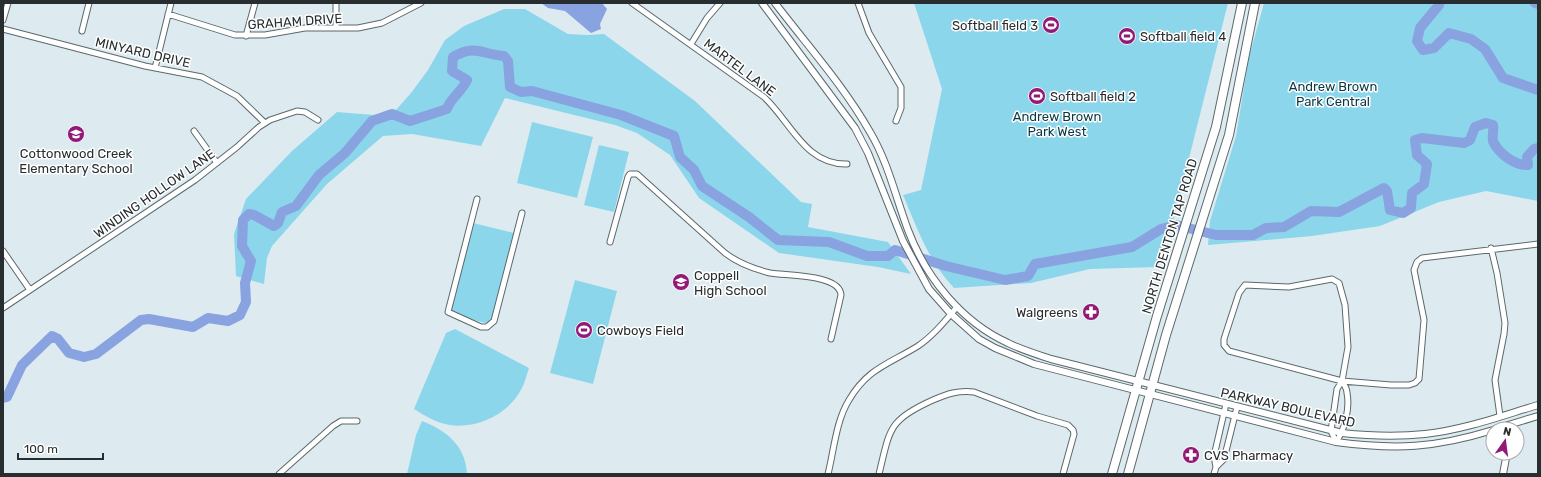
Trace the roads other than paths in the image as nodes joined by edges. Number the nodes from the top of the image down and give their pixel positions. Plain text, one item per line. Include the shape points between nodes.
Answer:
1 (8, 3) edge
2 (89, 3) edge
3 (171, 3) edge
4 (254, 3) edge
5 (336, 3) edge
6 (420, 3) edge
7 (632, 3) edge
8 (720, 3) edge
9 (762, 3) edge
10 (775, 3) edge
11 (858, 3) edge
12 (1255, 3) edge
13 (1241, 6) edge
14 (168, 14) junction
15 (3, 20) edge
16 (336, 28) junction
17 (3, 29) edge
18 (82, 31) dead end
19 (246, 36) junction
20 (691, 44) junction
21 (155, 68) junction
22 (1223, 98) junction
23 (1237, 101) junction
24 (318, 120) dead end
25 (896, 121) dead end
26 (265, 123) junction
27 (194, 131) dead end
28 (218, 163) junction
29 (847, 164) dead end
30 (477, 199) dead end
31 (522, 213) dead end
32 (610, 242) dead end
33 (1538, 244) edge
34 (1491, 248) junction
35 (3, 251) edge
36 (1168, 278) junction
37 (1182, 285) junction
38 (30, 290) junction
39 (957, 307) junction
40 (3, 308) edge
41 (951, 314) junction
42 (831, 339) dead end
43 (1138, 381) junction
44 (1342, 381) junction
45 (1152, 385) junction
46 (1135, 390) junction
47 (1150, 393) junction
48 (1226, 404) junction
49 (1538, 405) edge
50 (1237, 407) junction
51 (1223, 413) junction
52 (1234, 416) junction
53 (1500, 416) junction
54 (1538, 416) edge
55 (357, 421) dead end
56 (1502, 421) edge
57 (1524, 421) edge
58 (1331, 431) junction
59 (1485, 432) edge
60 (1342, 433) junction
61 (1336, 442) junction
62 (1505, 461) edge
63 (1216, 467) junction
64 (279, 474) edge
65 (828, 474) edge
66 (879, 474) edge
67 (1063, 474) edge
68 (1112, 474) edge
69 (1128, 474) edge
70 (1214, 474) edge
71 (1503, 474) edge

1 - 15 street
2 - 18 street
3 - 14 street
4 - 19 street
5 - 16 street
6 - 16 street, GRAHAM DRIVE via 382,23 358,28
7 - 20 street, MARTEL LANE
8 - 20 street
9 - 41 street, PARKWAY BOULEVARD via 855,128 868,153 902,241 929,289
10 - 39 street, PARKWAY BOULEVARD via 854,106 871,133 882,155 915,244 935,279
11 - 25 street via 868,33 901,87 901,108
12 - 23 main road, NORTH DENTON TAP ROAD
13 - 22 main road, NORTH DENTON TAP ROAD
14 - 19 street, GRAHAM DRIVE via 220,31
14 - 21 street
16 - 19 street, GRAHAM DRIVE via 305,28
17 - 21 street, MINYARD DRIVE
20 - 29 street, MARTEL LANE via 768,101 803,146 813,154 836,165
21 - 26 street, MINYARD DRIVE via 210,80 245,102
22 - 23 main road
22 - 36 main road, NORTH DENTON TAP ROAD
23 - 37 main road, NORTH DENTON TAP ROAD via 1229,135
24 - 26 street, WINDING HOLLOW LANE via 306,112 297,111
26 - 28 street, WINDING HOLLOW LANE
27 - 28 street
28 - 38 street, WINDING HOLLOW LANE
30 - 31 street via 448,312 481,327 487,327 494,321
32 - 42 street via 628,177 630,174 637,174 738,262 770,273 825,280 837,284 841,295
33 - 34 street
34 - 44 street via 1422,258 1417,262 1414,270 1424,320 1419,379 1415,384 1390,385
34 - 53 street via 1505,323 1495,380
35 - 38 street
36 - 37 main road
36 - 43 main road, NORTH DENTON TAP ROAD
37 - 45 main road, NORTH DENTON TAP ROAD
38 - 40 street, WINDING HOLLOW LANE
39 - 41 street
39 - 43 street, PARKWAY BOULEVARD via 992,335 1024,350
41 - 46 street, PARKWAY BOULEVARD via 979,339 1012,356
41 - 65 street via 926,340 874,370 860,383 848,401 842,417
43 - 45 street, PARKWAY BOULEVARD
43 - 46 main road, NORTH DENTON TAP ROAD
44 - 44 street via 1348,347 1345,305 1338,282 1332,279 1289,287 1245,285 1239,293 1224,339 1224,345 1230,351
44 - 58 street via 1337,389
44 - 60 street via 1348,392
45 - 47 main road, NORTH DENTON TAP ROAD
45 - 48 street, PARKWAY BOULEVARD
46 - 47 street, PARKWAY BOULEVARD
46 - 68 main road, NORTH DENTON TAP ROAD
47 - 51 street, PARKWAY BOULEVARD
47 - 69 main road, NORTH DENTON TAP ROAD
48 - 50 street, PARKWAY BOULEVARD
48 - 51 street
49 - 53 street, PARKWAY BOULEVARD
50 - 52 street
50 - 58 street, PARKWAY BOULEVARD
51 - 52 street, PARKWAY BOULEVARD
51 - 63 street via 1214,456
52 - 61 street, PARKWAY BOULEVARD
52 - 63 street via 1224,459
53 - 56 street
53 - 60 street, PARKWAY BOULEVARD via 1426,434 1383,437
54 - 57 street, PARKWAY BOULEVARD
55 - 64 street via 341,421 333,426
58 - 60 street, PARKWAY BOULEVARD
58 - 61 street
59 - 61 street, PARKWAY BOULEVARD via 1434,445 1386,448
60 - 61 street
62 - 71 street
63 - 70 street
66 - 67 street via 888,436 903,416 910,410 950,393 964,391 974,392 1068,425 1074,434

